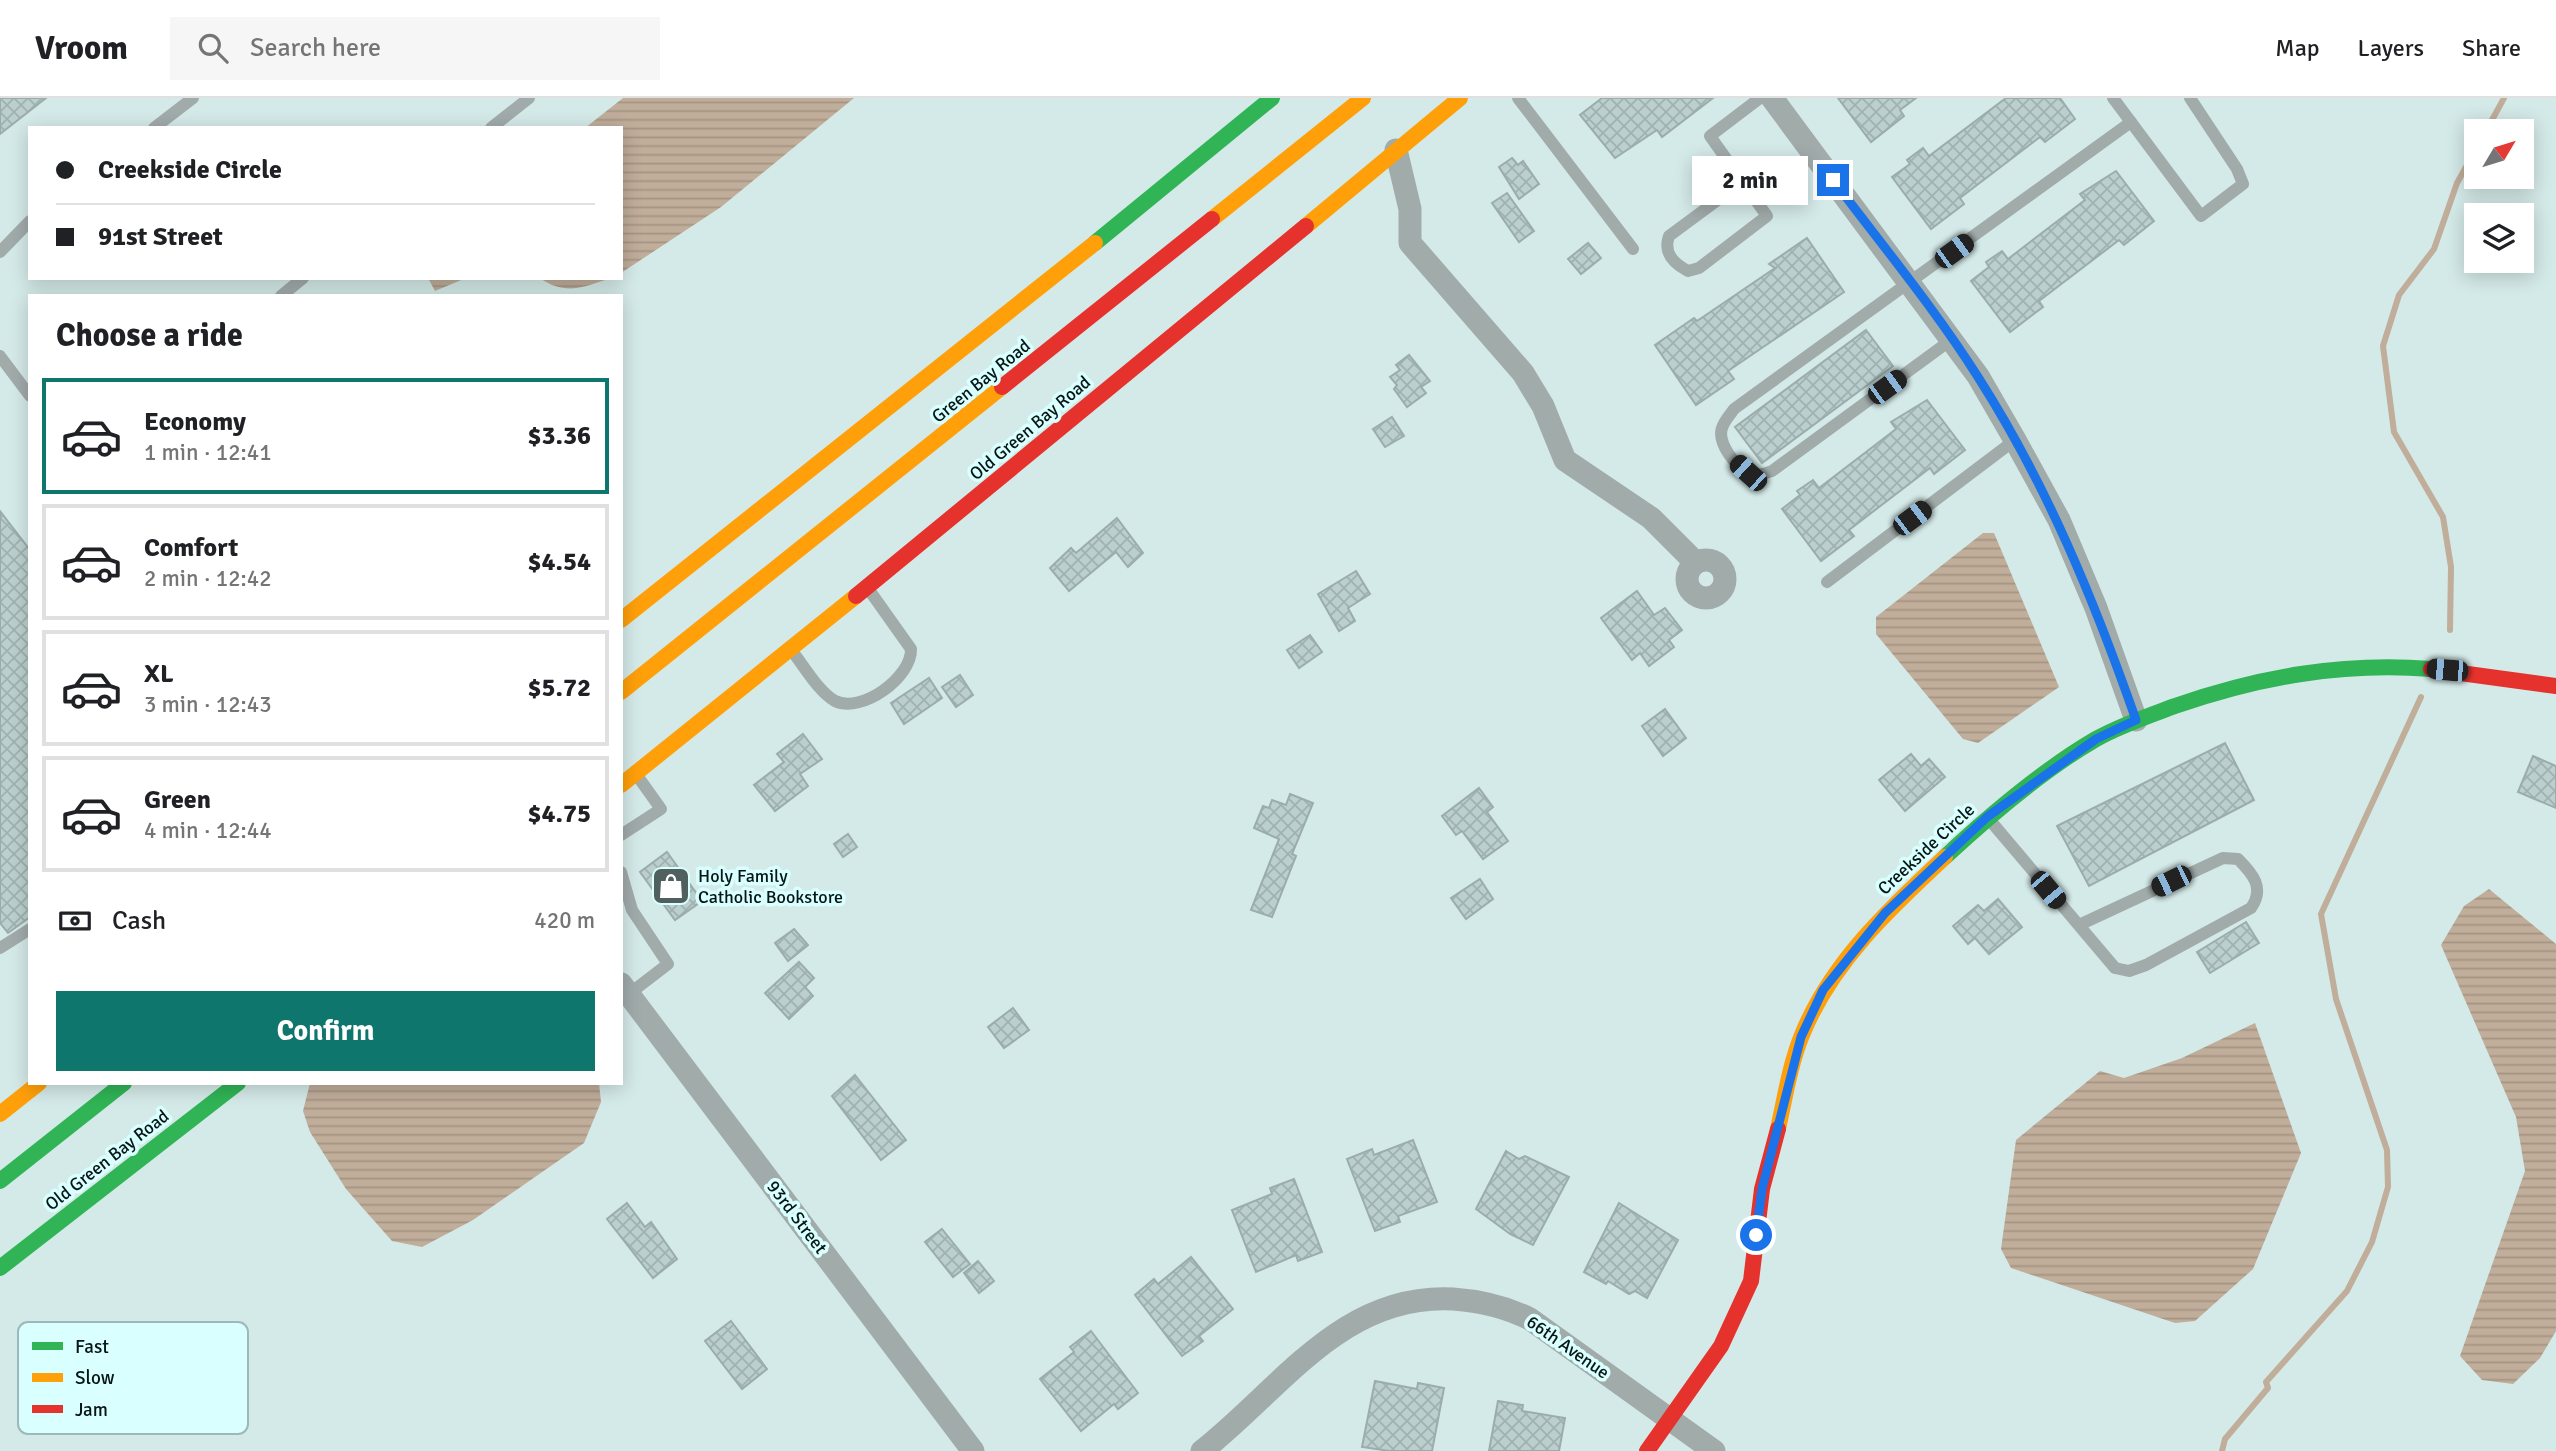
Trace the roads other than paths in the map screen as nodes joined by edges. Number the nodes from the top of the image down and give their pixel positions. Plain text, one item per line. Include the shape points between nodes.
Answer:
1 (193, 98) edge
2 (529, 98) edge
3 (1272, 98) edge
4 (1363, 98) edge
5 (1460, 98) edge
6 (1518, 98) edge
7 (1760, 98) edge
8 (1772, 98) edge
9 (2113, 98) edge
10 (2190, 98) edge
11 (2131, 122) junction
12 (157, 126) edge
13 (494, 126) edge
14 (1396, 150) junction
15 (1742, 182) junction
16 (28, 223) edge
17 (1633, 249) dead end
18 (0, 253) edge
19 (301, 280) edge
20 (1910, 283) junction
21 (283, 294) edge
22 (1951, 340) junction
23 (0, 356) edge
24 (28, 393) edge
25 (2015, 440) junction
26 (1695, 562) dead end
27 (1827, 582) dead end
28 (867, 587) junction
29 (623, 618) edge
30 (790, 649) junction
31 (2556, 686) edge
32 (623, 690) edge
33 (2136, 720) junction
34 (636, 774) junction
35 (623, 784) edge
36 (1987, 817) junction
37 (623, 834) edge
38 (623, 879) edge
39 (2079, 925) junction
40 (28, 930) edge
41 (0, 948) edge
42 (625, 989) edge
43 (36, 1085) edge
44 (121, 1085) edge
45 (235, 1085) edge
46 (0, 1114) edge
47 (0, 1181) edge
48 (0, 1268) edge
49 (1668, 1419) junction
50 (973, 1451) edge
51 (1202, 1451) edge
52 (1647, 1451) edge
53 (1714, 1451) edge

1 - 12 lane
2 - 13 lane
3 - 29 street, Green Bay Road
4 - 32 street, Green Bay Road
5 - 14 street, Old Green Bay Road
6 - 17 lane
7 - 15 lane via 1710,136
8 - 20 street
9 - 11 lane
10 - 11 lane via 2242,184 2201,216
11 - 20 lane
14 - 26 street via 1410,209 1409,243 1524,373 1565,460 1651,518
14 - 28 street, Old Green Bay Road
15 - 15 lane via 1767,216 1699,268 1688,271 1678,265 1669,255 1669,236
16 - 18 lane
19 - 21 lane
20 - 22 street
20 - 22 lane via 1734,409 1721,429 1721,440 1735,461 1748,473 1772,471
22 - 25 street
23 - 24 lane
25 - 27 lane
25 - 33 street via 2064,533
28 - 30 street, Old Green Bay Road
28 - 30 lane via 911,649 912,659 900,678 863,701 844,704 827,695
30 - 34 street, Old Green Bay Road
31 - 33 street, Creekside Circle via 2382,665 2331,668 2233,686
33 - 36 street, Creekside Circle via 2096,739
34 - 35 street, Old Green Bay Road
34 - 37 lane via 661,809
36 - 39 lane
36 - 49 street, Creekside Circle via 1885,913 1823,990 1801,1037 1765,1176 1751,1281 1721,1346
38 - 42 lane via 632,910 668,964
39 - 39 lane via 2115,968 2129,971 2251,908 2259,889 2238,859 2223,858
40 - 41 lane
42 - 50 street, 93rd Street
43 - 46 street
44 - 47 street
45 - 48 street, Old Green Bay Road
49 - 51 street, 66th Avenue via 1513,1311 1426,1297 1364,1315 1338,1332
49 - 52 street, Creekside Circle
49 - 53 street, 66th Avenue

